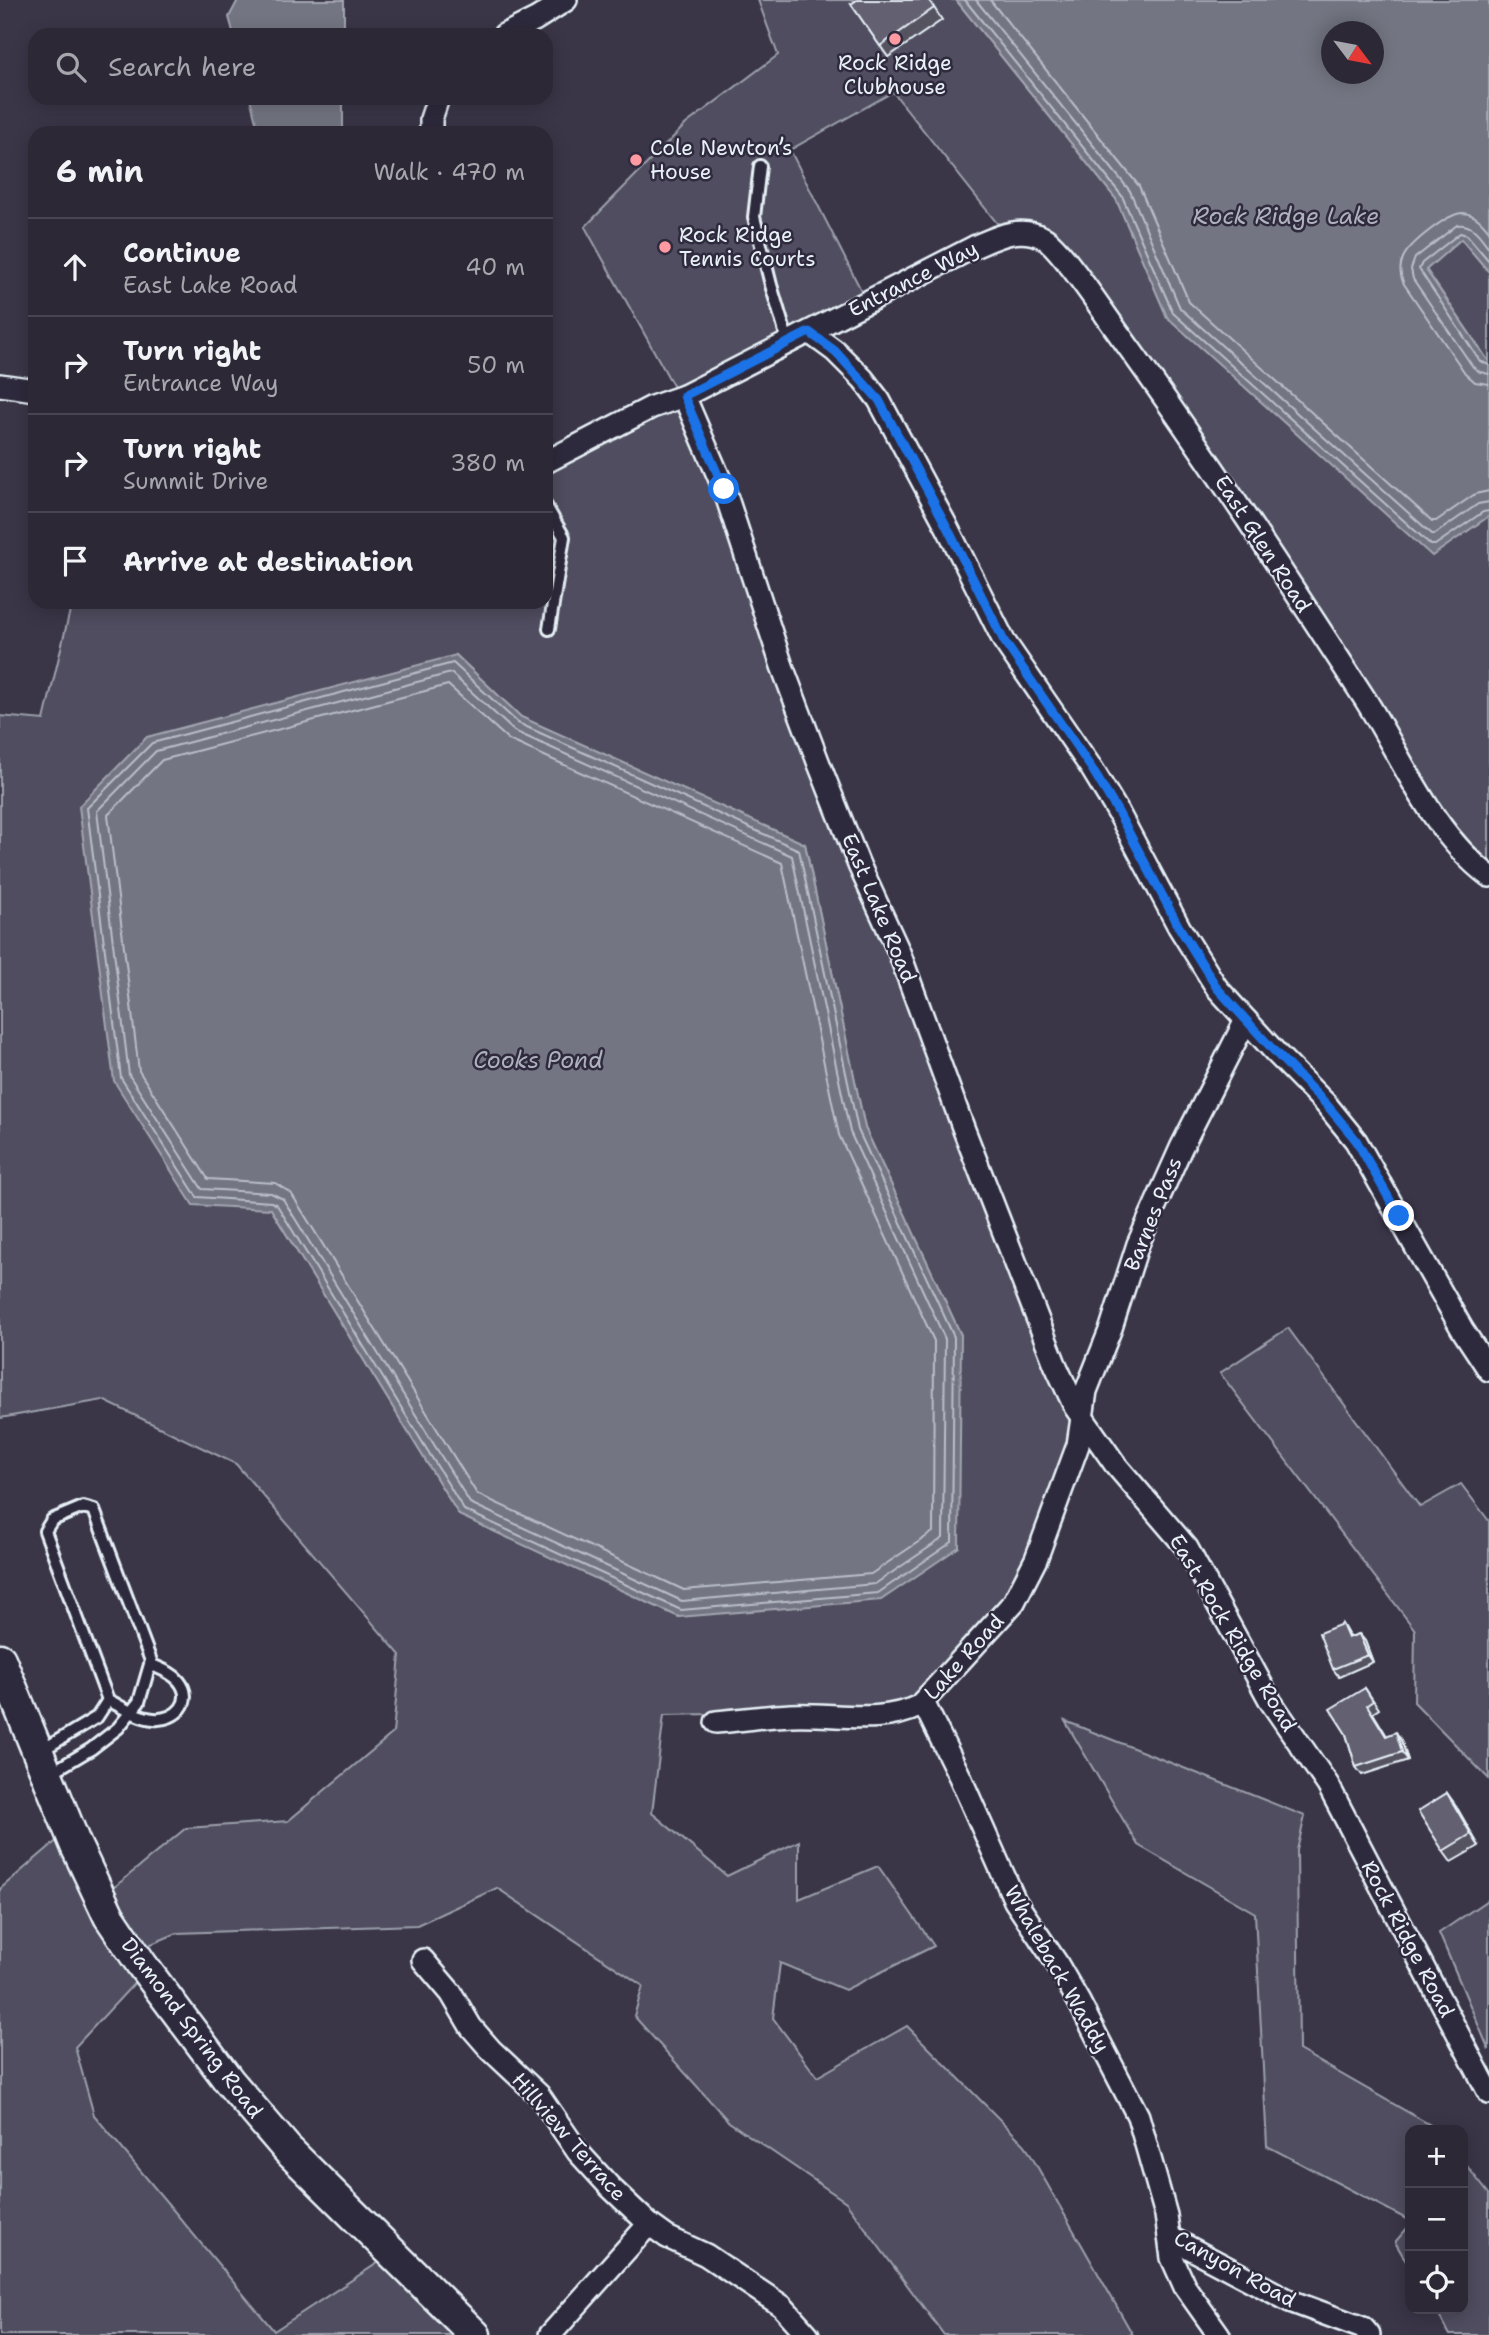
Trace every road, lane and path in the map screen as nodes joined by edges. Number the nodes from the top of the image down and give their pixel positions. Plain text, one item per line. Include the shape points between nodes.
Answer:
1 (566, 0) edge
2 (518, 28) edge
3 (436, 105) edge
4 (431, 126) edge
5 (760, 166) dead end
6 (1019, 232) joint
7 (809, 332) junction
8 (788, 342) junction
9 (0, 385) edge
10 (28, 389) edge
11 (684, 396) junction
12 (553, 458) edge
13 (553, 518) edge
14 (553, 604) edge
15 (552, 609) edge
16 (549, 629) dead end
17 (1489, 876) edge
18 (1246, 1020) junction
19 (1489, 1370) edge
20 (1082, 1417) junction
21 (0, 1659) edge
22 (150, 1664) junction
23 (108, 1700) junction
24 (923, 1702) junction
25 (131, 1712) junction
26 (716, 1722) dead end
27 (42, 1764) junction
28 (1328, 1785) joint
29 (423, 1960) dead end
30 (1489, 2093) edge
31 (1151, 2160) joint
32 (649, 2224) junction
33 (1169, 2237) junction
34 (475, 2335) edge
35 (550, 2335) edge
36 (808, 2335) edge
37 (1219, 2335) edge
38 (1369, 2335) edge

1 - 2 street
3 - 4 street
5 - 8 lane via 754,216
6 - 7 street, Entrance Way via 974,247
6 - 17 street, East Glen Road via 1046,239 1076,276 1256,531 1436,819 1471,863
7 - 8 street, Entrance Way
7 - 18 street via 835,351 879,400 1004,641 1112,801 1217,988
8 - 11 street, Entrance Way
9 - 10 street
11 - 12 street, Entrance Way via 652,407
11 - 20 street, East Lake Road via 724,489 819,764 904,965 1055,1364
13 - 14 lane via 564,537
15 - 16 lane
18 - 19 street via 1356,1140
18 - 20 street, Barnes Pass via 1138,1244 1086,1391
20 - 24 street, Lake Road via 1078,1445 1055,1513 1014,1602
20 - 28 street, East Rock Ridge Road via 1115,1464 1187,1548 1271,1702
21 - 27 street, Diamond Spring Road
22 - 23 lane via 94,1510 83,1507 52,1520 45,1531
22 - 25 lane via 139,1702
22 - 25 lane via 180,1682 185,1695 181,1710 168,1719
23 - 25 lane
23 - 27 lane via 97,1717
24 - 26 street, Lake Road via 904,1714 881,1717 793,1715
24 - 31 street, Whaleback Waddy via 1015,1900 1079,2002 1139,2116
25 - 27 lane via 91,1749
27 - 34 street, Diamond Spring Road via 109,1916 229,2081 287,2149
28 - 30 street, Rock Ridge Road
29 - 32 street, Hillview Terrace via 478,2035 539,2095 579,2152
31 - 33 street, Canyon Road
32 - 35 street
32 - 36 street, Hillview Terrace via 706,2255 782,2306
33 - 37 street via 1172,2258 1185,2287
33 - 38 street, Canyon Road via 1290,2301 1363,2328

